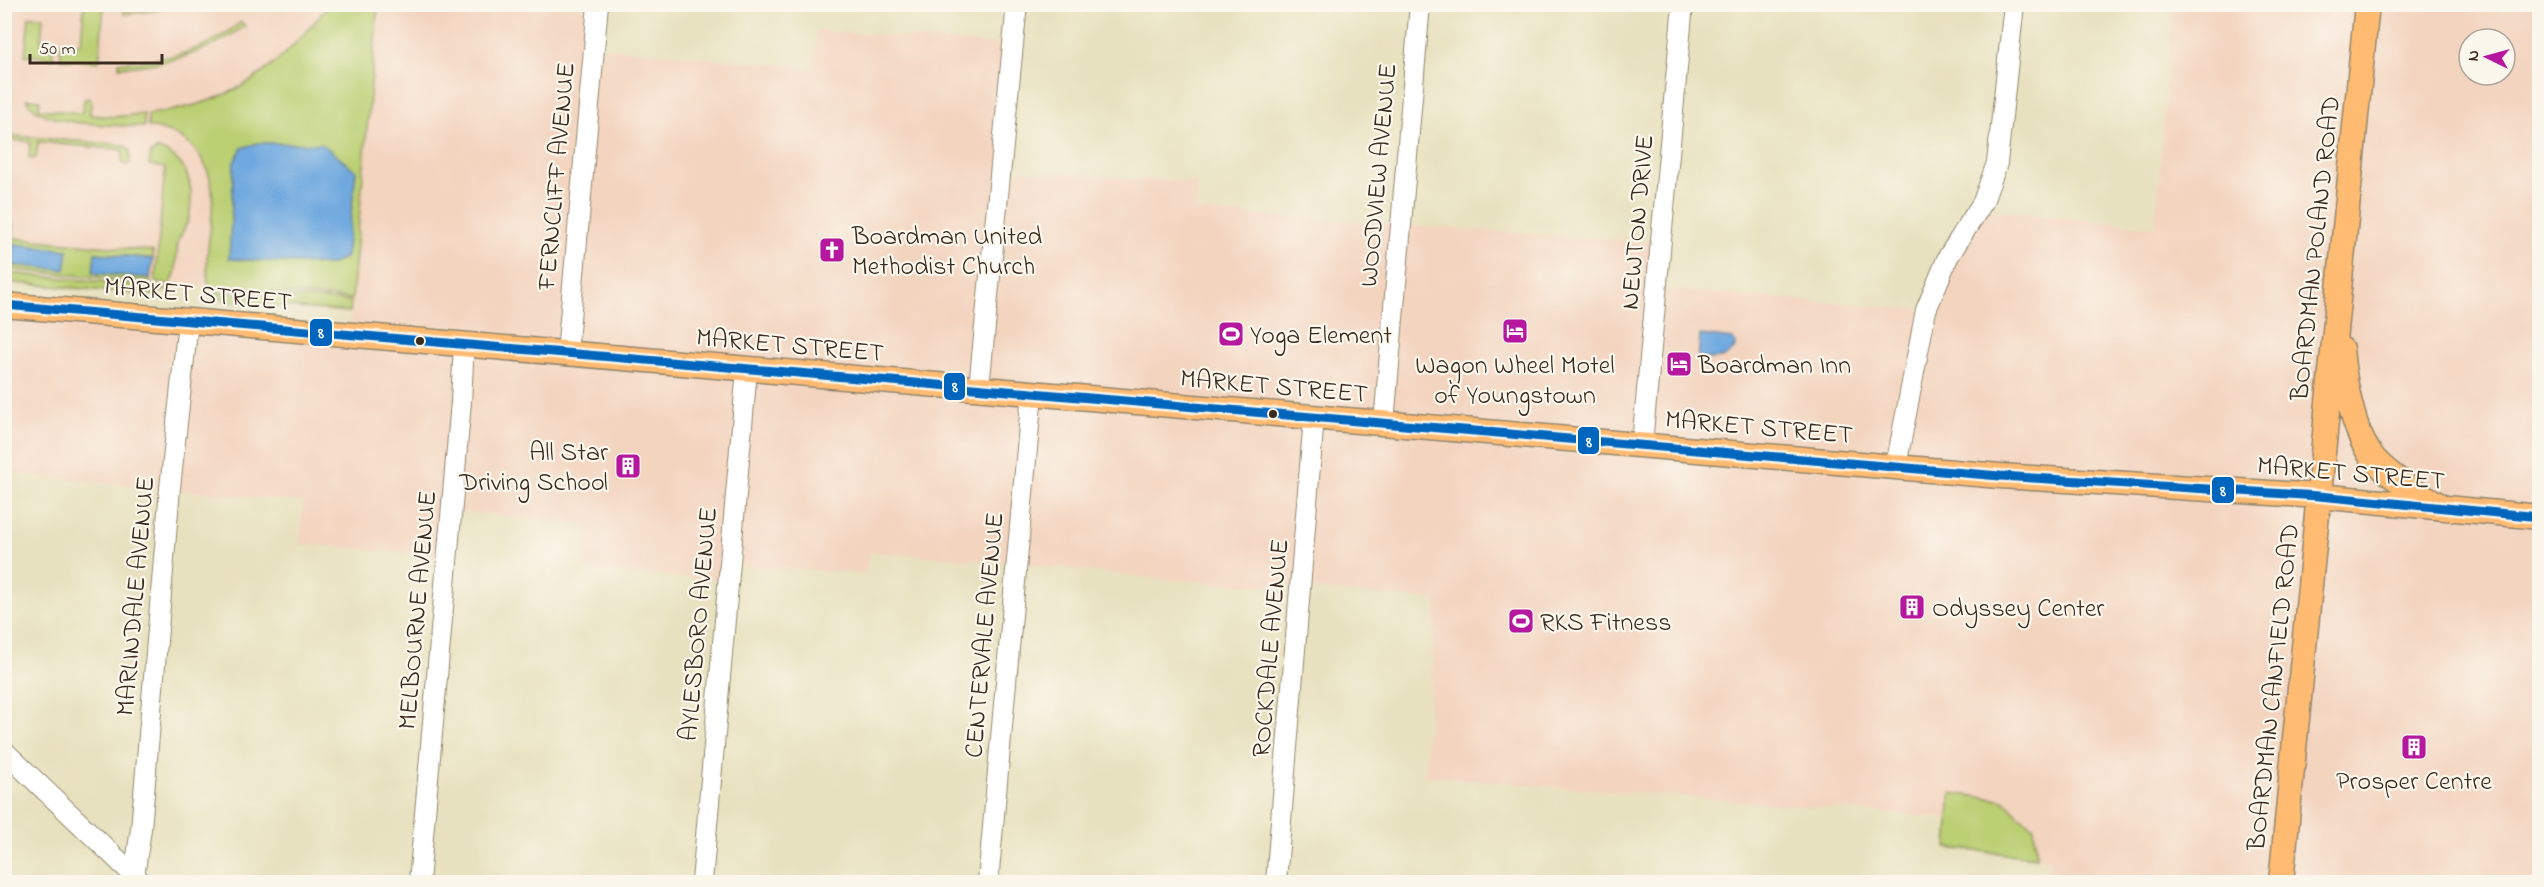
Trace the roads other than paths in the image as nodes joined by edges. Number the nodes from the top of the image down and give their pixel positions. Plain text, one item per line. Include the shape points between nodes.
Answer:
1 (598, 4) edge
2 (1017, 4) edge
3 (1420, 4) edge
4 (1683, 4) edge
5 (2014, 4) edge
6 (2367, 4) edge
7 (2336, 303) junction
8 (4, 305) edge
9 (188, 322) junction
10 (464, 343) junction
11 (567, 352) junction
12 (747, 369) junction
13 (979, 387) junction
14 (1032, 393) junction
15 (1314, 417) junction
16 (1384, 423) junction
17 (1642, 444) junction
18 (1896, 466) junction
19 (2319, 496) junction
20 (2446, 509) junction
21 (2540, 517) edge
22 (5, 752) edge
23 (138, 879) edge
24 (419, 882) edge
25 (702, 882) edge
26 (988, 882) edge
27 (1276, 882) edge
28 (2281, 882) edge

1 - 11 street, FERNCLIFF AVENUE
2 - 13 street
3 - 16 street, WOODVIEW AVENUE
4 - 17 street, NEWTON DRIVE
5 - 18 street via 1997,163 1983,202 1947,257 1926,310
6 - 7 main road, BOARDMAN POLAND ROAD
7 - 19 main road, BOARDMAN POLAND ROAD
7 - 20 main road via 2352,411 2363,440 2373,458 2388,471
8 - 9 main road, MARKET STREET
9 - 10 main road, MARKET STREET
9 - 23 street, MARLINDALE AVENUE via 170,488
10 - 11 main road, MARKET STREET
10 - 24 street, MELBOURNE AVENUE
11 - 12 main road, MARKET STREET
12 - 13 main road, MARKET STREET
12 - 25 street, AYLESBORO AVENUE
13 - 14 main road, MARKET STREET
14 - 15 main road, MARKET STREET
14 - 26 street, CENTERVALE AVENUE
15 - 16 main road, MARKET STREET
15 - 27 street, ROCKDALE AVENUE
16 - 17 main road, MARKET STREET
17 - 18 main road, MARKET STREET
18 - 19 main road, MARKET STREET
19 - 20 main road, MARKET STREET
19 - 28 main road, BOARDMAN CANFIELD ROAD
20 - 21 main road, MARKET STREET
22 - 23 street

